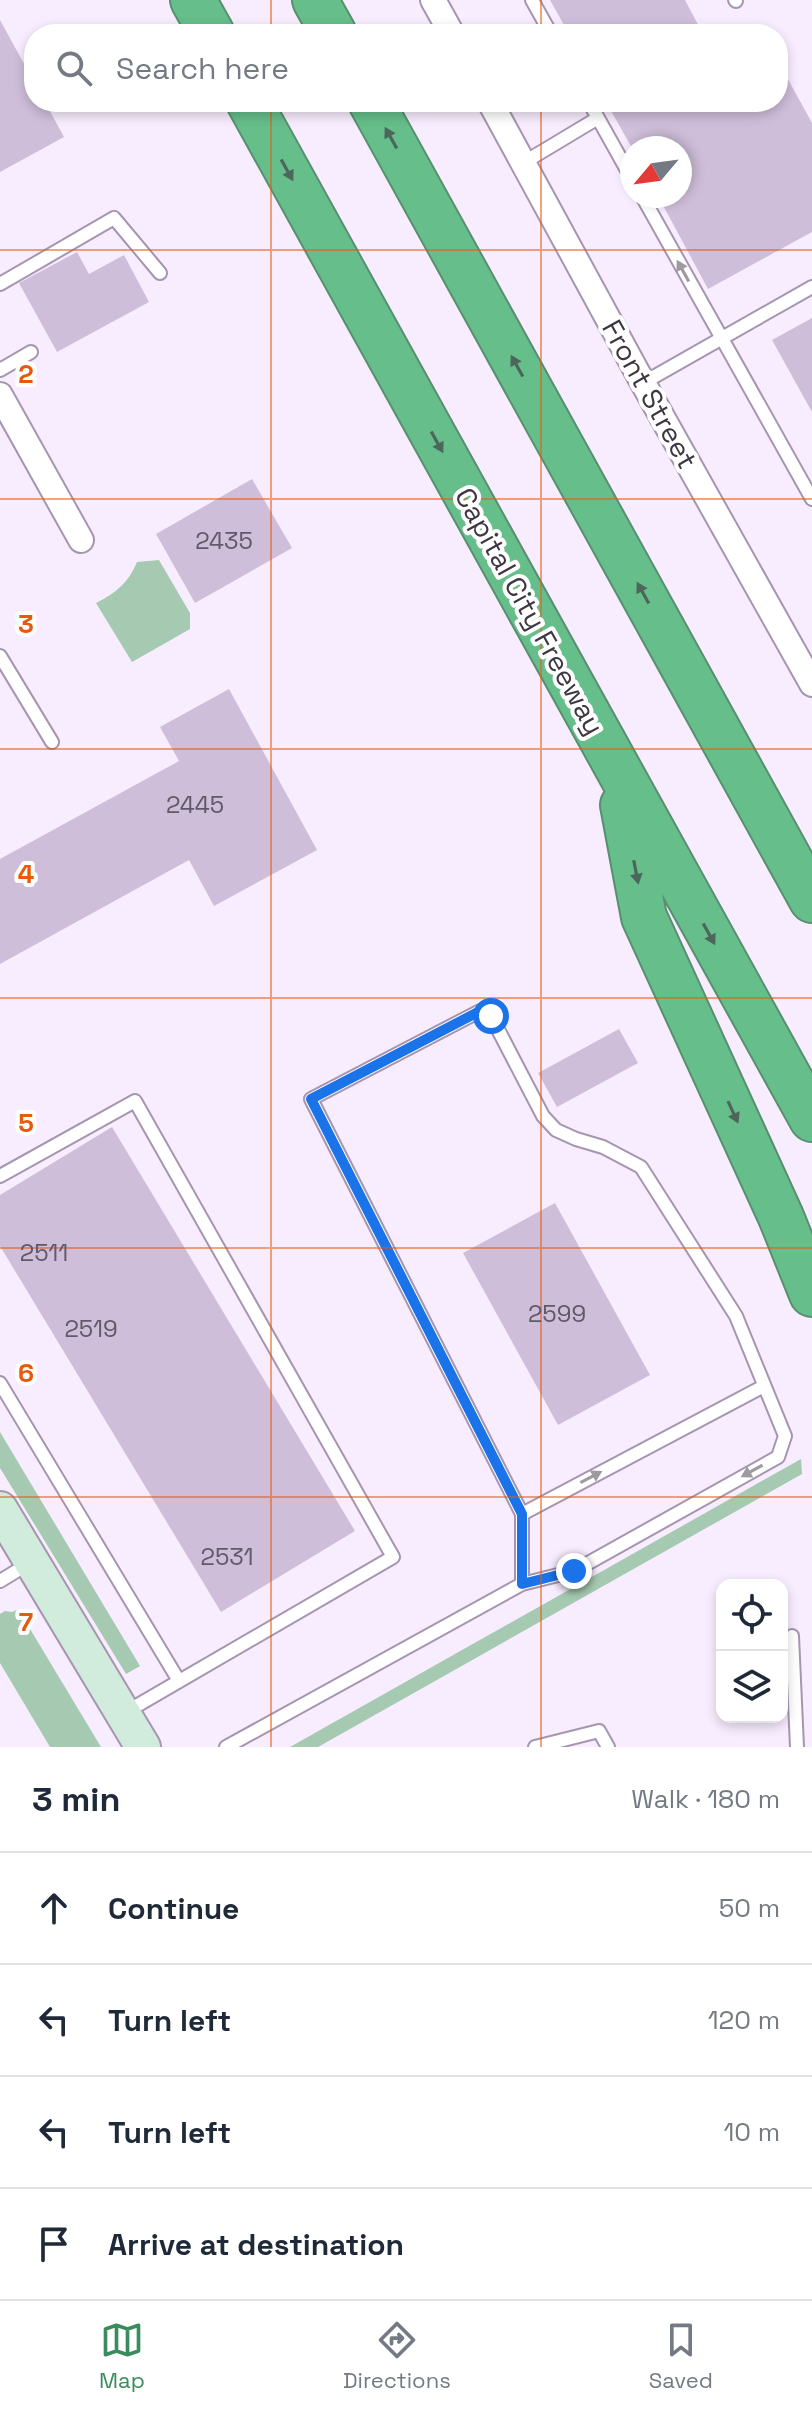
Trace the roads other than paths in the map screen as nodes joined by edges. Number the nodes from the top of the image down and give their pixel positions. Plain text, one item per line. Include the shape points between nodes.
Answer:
1 (193, 0) edge
2 (315, 0) edge
3 (433, 0) edge
4 (532, 0) edge
5 (206, 24) edge
6 (328, 24) edge
7 (446, 24) edge
8 (545, 24) edge
9 (255, 112) edge
10 (377, 112) edge
11 (495, 112) edge
12 (595, 112) edge
13 (598, 118) junction
14 (620, 157) edge
15 (523, 163) junction
16 (649, 208) edge
17 (160, 273) dead end
18 (0, 284) edge
19 (812, 287) edge
20 (721, 339) junction
21 (31, 352) dead end
22 (0, 370) edge
23 (643, 383) junction
24 (0, 395) edge
25 (812, 499) edge
26 (81, 540) dead end
27 (0, 656) edge
28 (681, 662) junction
29 (812, 684) edge
30 (52, 742) dead end
31 (616, 768) junction
32 (812, 860) edge
33 (812, 900) edge
34 (812, 1119) edge
35 (0, 1176) edge
36 (812, 1294) edge
37 (0, 1383) edge
38 (764, 1386) junction
39 (0, 1509) edge
40 (522, 1514) junction
41 (32, 1562) junction
42 (0, 1581) edge
43 (522, 1584) junction
44 (792, 1636) dead end
45 (179, 1681) junction
46 (123, 1714) junction
47 (143, 1747) edge
48 (226, 1747) edge
49 (535, 1747) edge
50 (608, 1747) edge
51 (797, 1747) edge

1 - 5 highway
2 - 6 highway
3 - 7 street
4 - 8 lane
9 -> 31 highway, Capital City Freeway
28 -> 10 highway
11 - 15 street, Front Street
12 - 13 lane
13 - 14 lane
13 - 15 lane
15 - 23 street, Front Street
20 -> 16 lane
17 - 18 lane via 114,218
19 - 20 lane
20 - 23 lane
20 - 25 lane
21 - 22 lane
23 - 29 street, Front Street
24 - 26 street
27 - 30 lane
28 - 32 highway
28 - 33 highway
31 -> 34 highway, Capital City Freeway
31 -> 36 highway via 644,917
35 - 45 lane via 135,1101 393,1557
37 - 45 lane
40 -> 38 lane
38 - 40 lane via 736,1316 641,1167 556,1130 543,1116 491,1016 480,1011 311,1099
38 -> 43 lane via 785,1436 778,1457 574,1571
39 - 41 street
40 - 43 lane
41 - 42 lane
41 - 46 street
43 - 48 lane
44 - 51 lane
45 - 46 lane
46 - 47 street
49 - 50 lane via 599,1731

